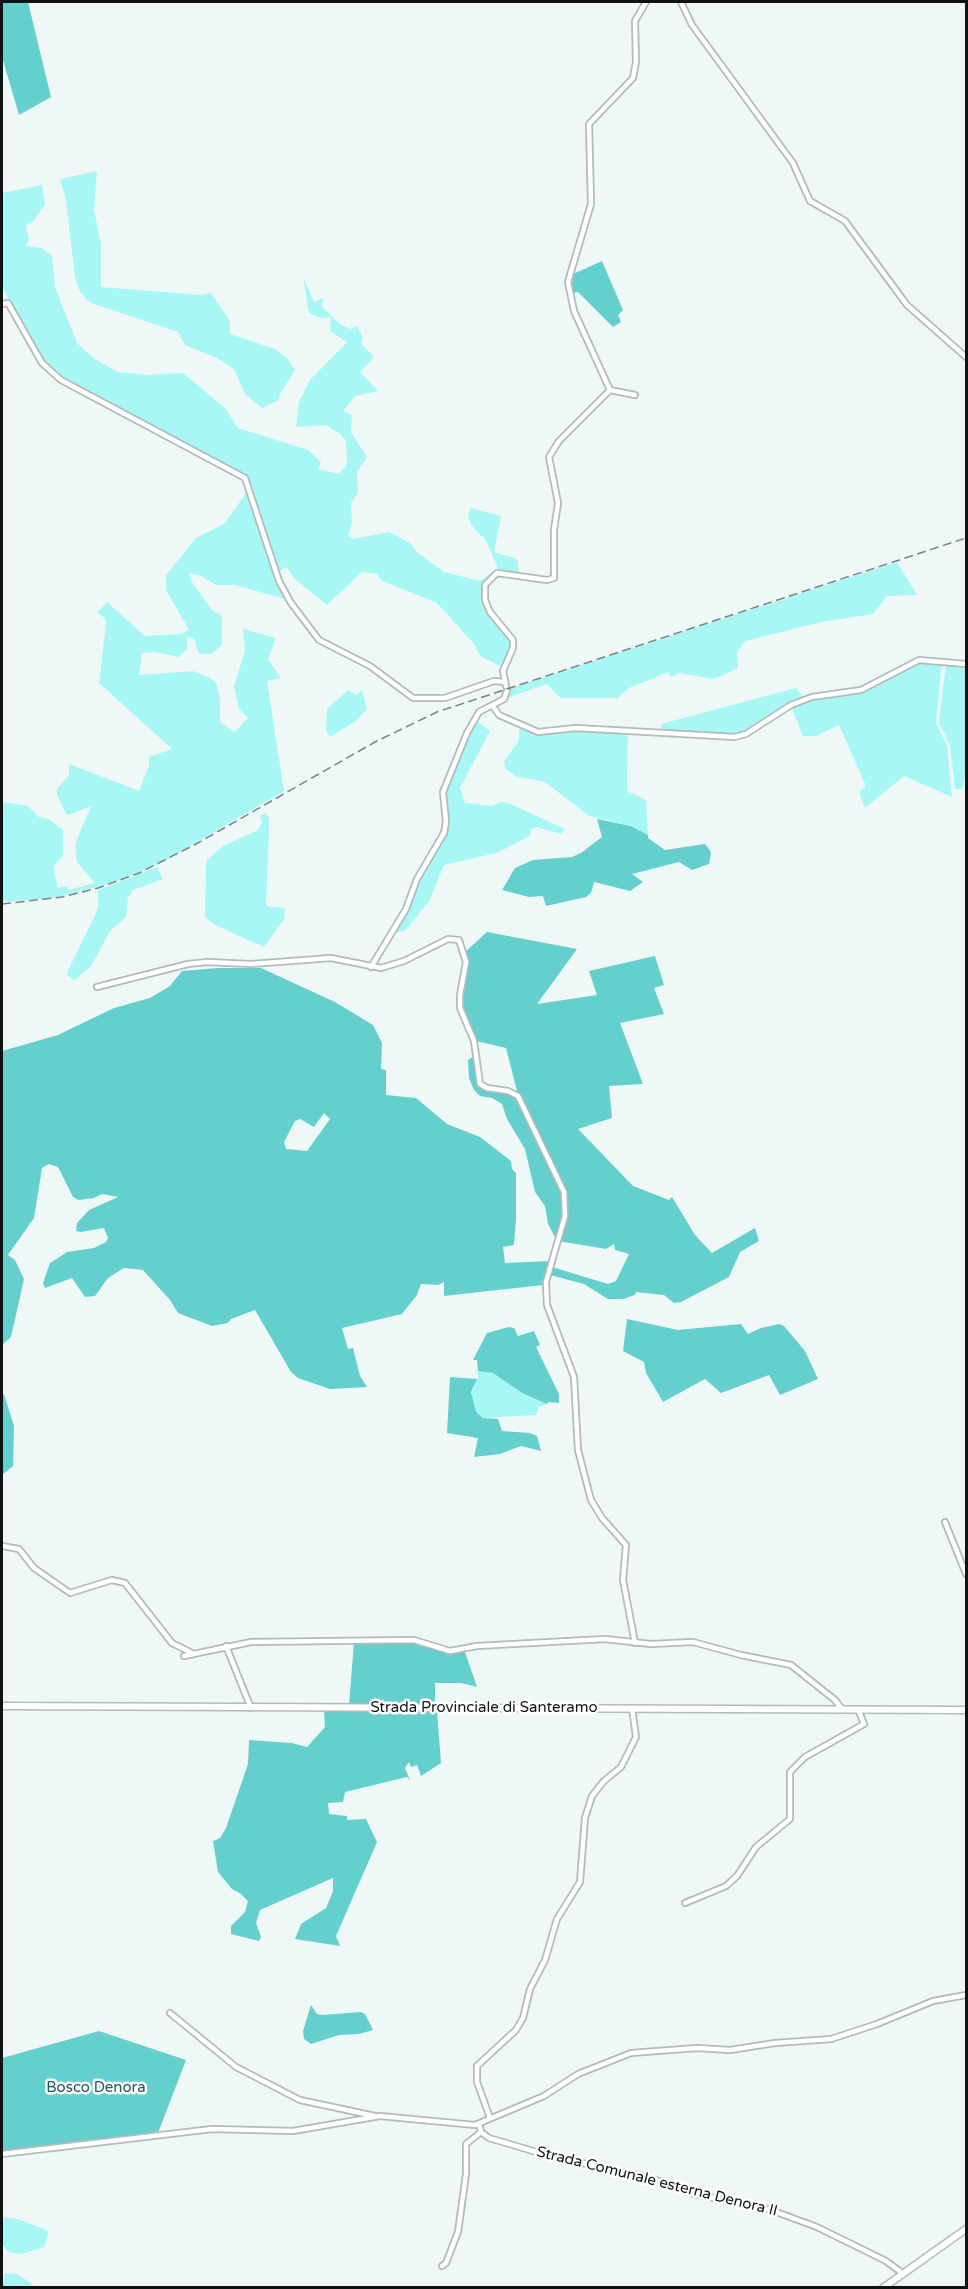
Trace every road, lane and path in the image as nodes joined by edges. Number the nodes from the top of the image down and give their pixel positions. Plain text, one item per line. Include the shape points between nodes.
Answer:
1 (646, 2) edge
2 (681, 2) edge
3 (2, 304) edge
4 (966, 357) edge
5 (610, 390) junction
6 (635, 395) dead end
7 (966, 664) edge
8 (506, 686) junction
9 (492, 705) junction
10 (371, 967) junction
11 (98, 987) dead end
12 (945, 1522) dead end
13 (2, 1546) edge
14 (966, 1574) edge
15 (635, 1643) junction
16 (226, 1646) junction
17 (194, 1654) junction
18 (184, 1656) dead end
19 (2, 1706) edge
20 (251, 1707) junction
21 (632, 1708) junction
22 (842, 1709) junction
23 (858, 1709) junction
24 (966, 1710) edge
25 (686, 1903) dead end
26 (966, 1995) edge
27 (170, 2013) dead end
28 (377, 2116) junction
29 (490, 2118) junction
30 (479, 2124) junction
31 (481, 2132) junction
32 (2, 2154) edge
33 (966, 2229) edge
34 (442, 2265) dead end
35 (902, 2273) junction
36 (883, 2288) edge

1 - 5 street via 635,21 633,78 589,124 591,204 568,282 574,311
2 - 4 street via 692,25 793,163 810,201 845,221 907,305
3 - 8 street via 8,303 42,363 61,380 245,478 279,581 319,640 370,666 413,698 445,698 494,681
5 - 6 street
5 - 8 street via 559,441 549,457 558,503 554,578 497,573 485,585 490,612 513,640 502,671
7 - 9 street via 919,660 861,690 812,697 791,705 735,737 576,728 538,732 499,715
8 - 9 street via 504,699
9 - 10 street via 478,712 467,733 442,792 444,833
10 - 11 street via 331,958 251,964 207,962
10 - 15 street via 397,963 448,939 459,940 466,962 460,1008 474,1041 480,1084 518,1096 562,1187 565,1216 546,1282 547,1305 574,1377 578,1450 591,1500 626,1545 623,1580
12 - 14 street
13 - 17 street via 19,1549 34,1568 70,1593 112,1581 125,1583 172,1643
15 - 16 street via 605,1639 553,1641 450,1651 414,1640 392,1639
15 - 22 street via 702,1643 791,1665
16 - 17 street
16 - 20 street
17 - 18 street
19 - 20 main road, Strada Provinciale di Santeramo
20 - 21 main road, Strada Provinciale di Santeramo
21 - 22 main road, Strada Provinciale di Santeramo
21 - 29 street via 636,1737 621,1767 592,1796 585,1818 580,1882 557,1919 545,1960 530,1989 523,2019 477,2066 477,2082
22 - 23 main road, Strada Provinciale di Santeramo
23 - 24 main road, Strada Provinciale di Santeramo
23 - 25 street via 864,1724 805,1756 790,1772 790,1820 756,1847 726,1886
26 - 29 street via 933,2001 835,2038 730,2050 631,2053 578,2074 543,2096
27 - 28 street via 236,2067 300,2100
28 - 30 street
28 - 32 street via 293,2131 212,2129
29 - 30 street
30 - 31 street
31 - 34 street via 466,2144 458,2232
31 - 35 street, Strada Comunale esterna Denora II via 489,2138 550,2156 768,2209 817,2227
33 - 35 main road
35 - 36 main road

